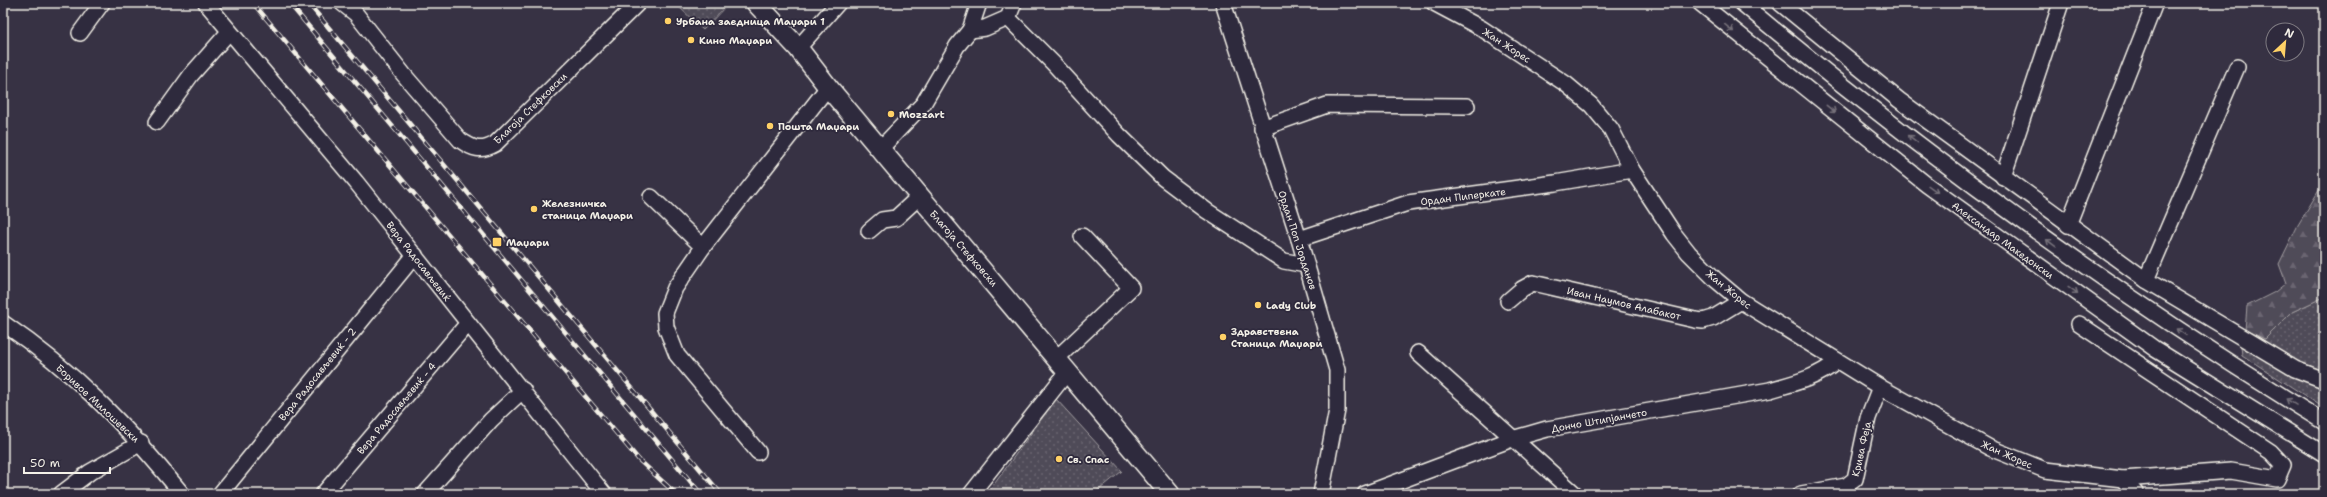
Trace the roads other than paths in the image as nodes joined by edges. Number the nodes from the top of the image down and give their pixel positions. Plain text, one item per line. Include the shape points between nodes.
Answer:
1 (102, 3) edge
2 (206, 3) edge
3 (342, 3) edge
4 (638, 3) edge
5 (756, 3) edge
6 (838, 3) edge
7 (979, 3) edge
8 (1014, 3) edge
9 (1223, 3) edge
10 (1434, 3) edge
11 (1700, 3) edge
12 (1742, 3) edge
13 (1780, 3) edge
14 (2060, 3) edge
15 (2155, 3) edge
16 (1008, 18) junction
17 (970, 30) junction
18 (229, 32) junction
19 (80, 33) dead end
20 (798, 48) junction
21 (2237, 67) dead end
22 (828, 87) junction
23 (1467, 106) dead end
24 (157, 122) dead end
25 (1262, 128) junction
26 (881, 148) junction
27 (1632, 170) junction
28 (2002, 177) junction
29 (920, 196) junction
30 (651, 197) dead end
31 (2068, 225) junction
32 (870, 231) dead end
33 (1082, 236) dead end
34 (1299, 239) junction
35 (703, 247) junction
36 (415, 255) junction
37 (1306, 265) junction
38 (2146, 280) junction
39 (1508, 301) dead end
40 (1741, 301) junction
41 (3, 323) edge
42 (468, 323) junction
43 (2078, 324) dead end
44 (1418, 353) dead end
45 (1836, 362) junction
46 (1063, 365) junction
47 (2324, 380) edge
48 (1880, 387) junction
49 (523, 390) junction
50 (2324, 422) edge
51 (1512, 439) junction
52 (141, 443) junction
53 (758, 452) dead end
54 (2324, 454) edge
55 (2124, 479) junction
56 (1374, 493) edge
57 (61, 494) edge
58 (182, 494) edge
59 (220, 494) edge
60 (324, 494) edge
61 (425, 494) edge
62 (604, 494) edge
63 (971, 494) edge
64 (1170, 494) edge
65 (1321, 494) edge
66 (1575, 494) edge
67 (1800, 494) edge
68 (2136, 494) edge

1 - 19 street
2 - 18 street, Вера Радосављевиќ
3 - 4 street, Благоја Стефковски via 356,14 460,140 472,148 485,149 495,144
5 - 20 main road, Благоја Стефковски
6 - 20 street
7 - 17 street
8 - 16 street
9 - 25 street, Ордан Поп Јорданов
10 - 27 street, Жан Жорес via 1481,28 1566,84 1590,105 1610,129
11 -> 54 street, Александар Македонски via 1933,189 2155,349
50 -> 12 street via 2237,369 2072,258 1929,152
13 - 28 street via 1899,100
14 - 28 street
15 - 31 street
16 - 17 street via 986,28
16 - 37 street via 1163,178 1207,211 1284,260
17 - 26 street via 957,46 923,104
18 - 24 street via 192,75
18 - 36 street, Вера Радосављевиќ
20 - 22 main road, Благоја Стефковски
21 - 38 street
22 - 26 main road, Благоја Стефковски
22 - 35 street
23 - 25 street via 1327,105
25 - 34 street, Ордан Поп Јорданов
26 - 29 main road, Благоја Стефковски
27 - 34 street, Ордан Пиперкате via 1408,204
27 - 40 street, Жан Жорес via 1689,253
28 - 31 street
29 - 32 street via 896,218 882,220
29 - 46 main road, Благоја Стефковски
30 - 35 street
31 - 38 street
33 - 46 street via 1131,288
34 - 37 street, Ордан Поп Јорданов
35 - 53 street via 675,288 665,314 666,327 677,355
36 - 42 street, Вера Радосављевиќ
36 - 59 street, Вера Радосављевиќ - 2
37 - 65 street, Ордан Поп Јорданов via 1334,353 1338,376 1337,410
38 - 47 street via 2295,369
39 - 40 street, Иван Наумов Алабакот via 1522,289 1533,284 1703,321
40 - 45 street, Жан Жорес
41 - 52 street, Боривое Милошевски via 34,344 75,378
42 - 49 street, Вера Радосављевиќ
42 - 60 street, Вера Радосављевиќ - 4
43 - 55 street, Жан Жорес via 2270,452 2284,465 2277,479 2231,471
44 - 51 street
45 - 48 street, Жан Жорес
45 - 51 street, Дончо Штипјанчето via 1824,372 1806,380 1770,390 1547,429
46 - 63 street
46 - 64 main road, Благоја Стефковски
48 - 55 street, Жан Жорес via 1990,448 2045,470
48 - 67 street, Крива Феја via 1868,418 1855,480 1846,486
49 - 61 street via 491,420
49 - 62 street, Вера Радосављевиќ
51 - 56 street, Дончо Штипјанчето
51 - 66 street
52 - 57 street via 90,472
52 - 58 street, Боривое Милошевски
55 - 68 street

